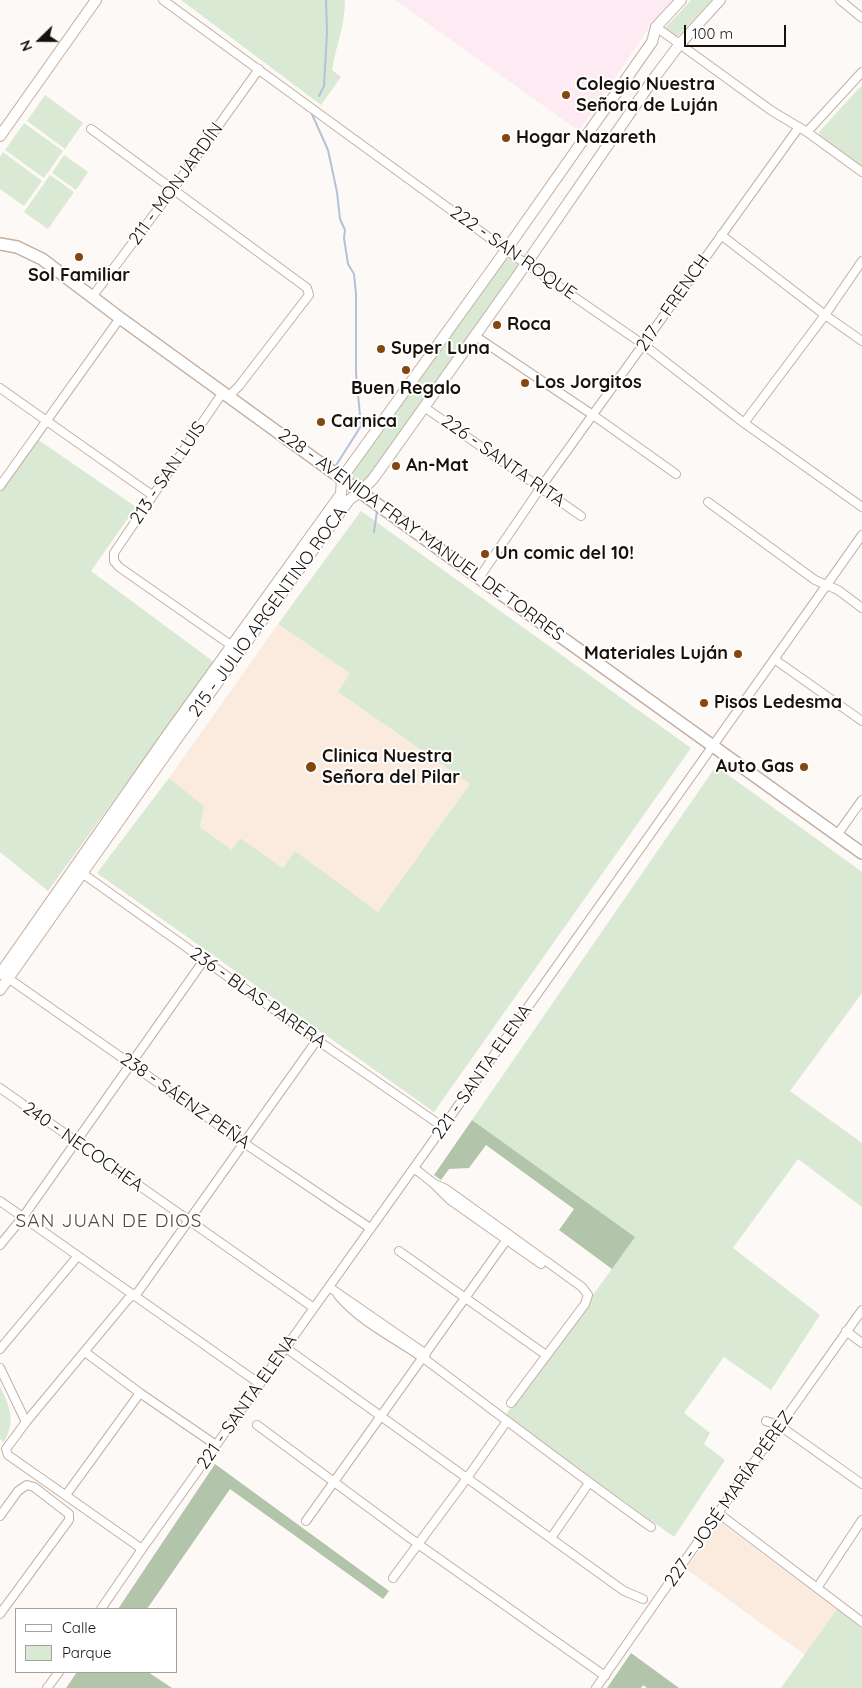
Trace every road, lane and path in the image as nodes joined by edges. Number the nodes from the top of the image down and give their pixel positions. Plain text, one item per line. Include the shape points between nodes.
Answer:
1 (96, 0) edge
2 (163, 0) edge
3 (681, 0) edge
4 (720, 0) edge
5 (840, 0) edge
6 (862, 18) edge
7 (656, 27) junction
8 (679, 45) junction
9 (259, 70) junction
10 (862, 72) edge
11 (799, 127) junction
12 (91, 129) dead end
13 (807, 132) junction
14 (1, 133) edge
15 (862, 172) edge
16 (173, 189) junction
17 (721, 235) junction
18 (0, 244) edge
19 (506, 250) junction
20 (862, 261) edge
21 (526, 264) junction
22 (92, 297) junction
23 (824, 315) junction
24 (120, 318) junction
25 (475, 336) junction
26 (862, 341) edge
27 (644, 345) junction
28 (0, 388) edge
29 (226, 394) junction
30 (424, 407) junction
31 (593, 415) junction
32 (46, 422) junction
33 (744, 423) junction
34 (676, 474) dead end
35 (342, 478) junction
36 (0, 486) edge
37 (541, 487) junction
38 (360, 492) junction
39 (152, 495) junction
40 (708, 502) dead end
41 (862, 507) edge
42 (582, 516) dead end
43 (862, 535) edge
44 (478, 578) junction
45 (826, 585) junction
46 (862, 608) edge
47 (236, 649) junction
48 (774, 659) junction
49 (862, 721) edge
50 (712, 745) junction
51 (862, 800) edge
52 (837, 835) junction
53 (862, 853) edge
54 (78, 870) junction
55 (204, 960) junction
56 (3, 975) edge
57 (0, 990) edge
58 (317, 1040) junction
59 (132, 1064) junction
60 (0, 1088) edge
61 (443, 1127) junction
62 (76, 1141) junction
63 (244, 1143) junction
64 (414, 1168) junction
65 (0, 1201) edge
66 (23, 1217) junction
67 (188, 1222) junction
68 (370, 1228) junction
69 (509, 1238) junction
70 (0, 1245) edge
71 (399, 1250) dead end
72 (77, 1256) junction
73 (329, 1287) junction
74 (133, 1295) junction
75 (466, 1298) junction
76 (314, 1308) junction
77 (862, 1310) edge
78 (846, 1332) junction
79 (862, 1343) edge
80 (286, 1348) junction
81 (0, 1349) edge
82 (85, 1352) junction
83 (546, 1355) junction
84 (425, 1356) junction
85 (0, 1368) edge
86 (260, 1384) junction
87 (140, 1393) junction
88 (511, 1403) dead end
89 (381, 1417) junction
90 (506, 1420) junction
91 (766, 1421) dead end
92 (26, 1422) junction
93 (257, 1425) dead end
94 (780, 1426) junction
95 (216, 1445) junction
96 (467, 1478) junction
97 (334, 1482) junction
98 (589, 1483) junction
99 (862, 1484) edge
100 (66, 1495) junction
101 (718, 1513) junction
102 (0, 1516) edge
103 (862, 1520) edge
104 (306, 1521) dead end
105 (651, 1527) dead end
106 (551, 1538) junction
107 (418, 1544) junction
108 (142, 1549) junction
109 (394, 1578) dead end
110 (818, 1588) junction
111 (643, 1599) dead end
112 (102, 1608) edge
113 (0, 1614) edge
114 (862, 1622) edge
115 (57, 1673) edge
116 (605, 1676) junction
117 (47, 1688) edge
118 (596, 1688) edge

1 - 14 street
2 - 9 street, 222 - SAN ROQUE
3 - 7 street, 215 - JULIO ARGENTINO ROCA
4 - 8 street, 215 - JULIO ARGENTINO ROCA
5 - 6 street
7 - 8 street
7 - 19 street, 215 - JULIO ARGENTINO ROCA via 652,42
8 - 11 street
8 - 21 street, 215 - JULIO ARGENTINO ROCA
9 - 16 street, 211 - MONJARDÍN
9 - 19 street, 222 - SAN ROQUE
10 - 13 street
11 - 13 street
11 - 17 street, 217 - FRENCH
12 - 16 street
13 - 15 street
16 - 22 street, 211 - MONJARDÍN
16 - 29 street, 213 - SAN LUIS via 307,288 309,295 239,386
17 - 23 street
17 - 27 street, 217 - FRENCH
18 - 22 main road, 228 - AVENIDA FRAY MANUEL DE TORRES via 34,254
19 - 21 street, 222 - SAN ROQUE
19 - 35 street, 215 - JULIO ARGENTINO ROCA
20 - 23 street
21 - 25 street, 215 - JULIO ARGENTINO ROCA
21 - 27 street, 222 - SAN ROQUE
22 - 24 main road, 228 - AVENIDA FRAY MANUEL DE TORRES
23 - 26 street
23 - 33 street
24 - 29 main road, 228 - AVENIDA FRAY MANUEL DE TORRES
24 - 32 street
25 - 30 street, 215 - JULIO ARGENTINO ROCA
25 - 31 street
27 - 31 street, 217 - FRENCH
27 - 33 street, 222 - SAN ROQUE
28 - 32 street
29 - 35 main road, 228 - AVENIDA FRAY MANUEL DE TORRES
29 - 39 street, 213 - SAN LUIS
30 - 37 street, 226 - SANTA RITA
30 - 38 street, 215 - JULIO ARGENTINO ROCA via 373,479
31 - 34 street
31 - 37 street, 217 - FRENCH
32 - 36 street
32 - 39 street
33 - 41 street, 222 - SAN ROQUE
35 - 38 main road, 228 - AVENIDA FRAY MANUEL DE TORRES
35 - 47 street, 215 - JULIO ARGENTINO ROCA via 341,494
37 - 42 street, 226 - SANTA RITA
37 - 44 street, 217 - FRENCH
38 - 44 main road, 228 - AVENIDA FRAY MANUEL DE TORRES
38 - 47 street, 215 - JULIO ARGENTINO ROCA via 349,500
39 - 47 street, 213 - SAN LUIS via 114,554 114,561
40 - 45 street
43 - 45 street, 221 - SANTA ELENA
44 - 50 main road, 228 - AVENIDA FRAY MANUEL DE TORRES
45 - 46 street
45 - 48 street, 221 - SANTA ELENA
47 - 54 street, 215 - JULIO ARGENTINO ROCA
48 - 49 street
48 - 50 street, 221 - SANTA ELENA
50 - 52 main road, 228 - AVENIDA FRAY MANUEL DE TORRES
50 - 61 street, 221 - SANTA ELENA
51 - 52 street
52 - 53 main road, 228 - AVENIDA FRAY MANUEL DE TORRES
54 - 55 street, 236 - BLAS PARERA
54 - 56 street, 215 - JULIO ARGENTINO ROCA
55 - 58 street, 236 - BLAS PARERA
55 - 59 street
56 - 57 street, 215 - JULIO ARGENTINO ROCA
56 - 59 street, 238 - SÁENZ PEÑA
58 - 61 street, 236 - BLAS PARERA
58 - 63 street
59 - 62 street
59 - 63 street, 238 - SÁENZ PEÑA
60 - 62 street, 240 - NECOCHEA
61 - 64 street, 221 - SANTA ELENA
62 - 66 street
62 - 67 street, 240 - NECOCHEA
63 - 67 street
63 - 68 street, 238 - SÁENZ PEÑA
64 - 68 street, 221 - SANTA ELENA
64 - 69 street via 450,1200
65 - 66 street
66 - 70 street
66 - 72 street
67 - 74 street
67 - 76 street, 240 - NECOCHEA
68 - 73 street, 221 - SANTA ELENA
69 - 75 street
69 - 83 street via 583,1296 585,1304
71 - 75 street
72 - 74 street
72 - 81 street
73 - 76 street, 221 - SANTA ELENA
73 - 84 street via 349,1307
74 - 82 street
74 - 86 street
75 - 83 street
75 - 84 street
76 - 80 street, 221 - SANTA ELENA
77 - 78 street, 227 - JOSÉ MARÍA PÉREZ
78 - 79 street
78 - 94 street, 227 - JOSÉ MARÍA PÉREZ
80 - 86 street, 221 - SANTA ELENA
80 - 89 street
82 - 87 street
82 - 92 street
83 - 88 street
84 - 89 street
84 - 90 street
85 - 92 street
86 - 95 street, 221 - SANTA ELENA
87 - 95 street
87 - 100 street
89 - 96 street
89 - 97 street
90 - 96 street
90 - 98 street
91 - 94 street
92 - 100 street via 6,1450 8,1455
93 - 97 street
94 - 99 street
94 - 101 street, 227 - JOSÉ MARÍA PÉREZ
95 - 108 street, 221 - SANTA ELENA
96 - 106 street
96 - 107 street
97 - 104 street
97 - 107 street
98 - 105 street
98 - 106 street
100 - 108 street
101 - 110 street
101 - 116 street, 227 - JOSÉ MARÍA PÉREZ
102 - 113 street via 18,1491 27,1485 69,1514 69,1520
103 - 110 street
106 - 111 street via 624,1592
107 - 109 street
107 - 116 street
108 - 112 street, 221 - SANTA ELENA
110 - 114 street
115 - 117 street
116 - 118 street, 227 - JOSÉ MARÍA PÉREZ

